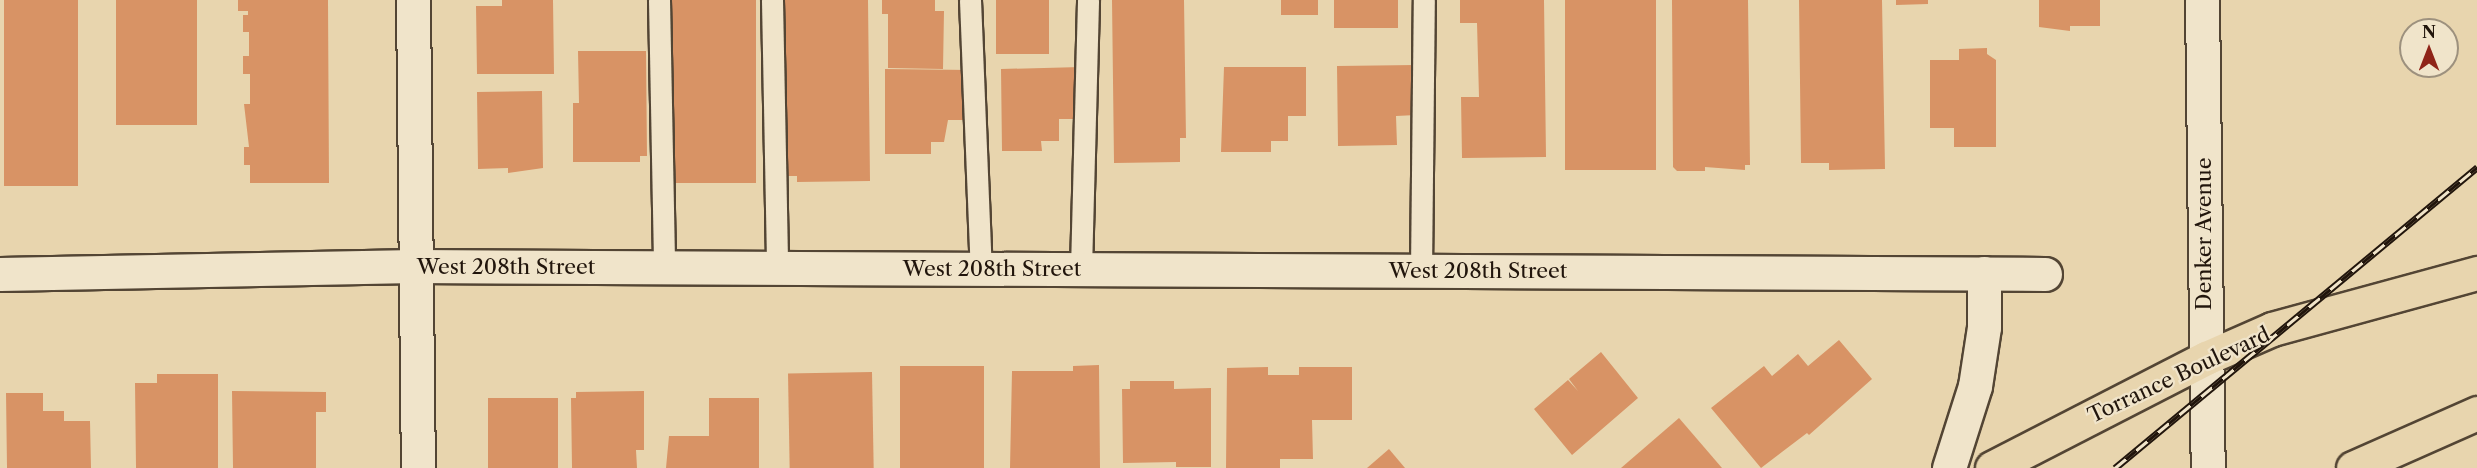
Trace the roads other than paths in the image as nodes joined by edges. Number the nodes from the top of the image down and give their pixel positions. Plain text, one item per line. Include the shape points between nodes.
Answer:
1 (413, 0) edge
2 (659, 0) edge
3 (772, 0) edge
4 (970, 0) edge
5 (1088, 0) edge
6 (1424, 0) edge
7 (2202, 0) edge
8 (415, 266) junction
9 (664, 267) junction
10 (777, 268) junction
11 (981, 269) junction
12 (1080, 269) junction
13 (1421, 270) junction
14 (1984, 273) junction
15 (2477, 273) edge
16 (0, 274) edge
17 (2045, 274) dead end
18 (2206, 358) junction
19 (2477, 413) edge
20 (417, 468) edge
21 (1949, 468) edge
22 (1992, 468) edge
23 (2208, 468) edge
24 (2353, 468) edge

1 - 8 street
2 - 9 lane
3 - 10 lane
4 - 11 lane
5 - 12 lane
6 - 13 lane
7 - 18 street, Denker Avenue
8 - 9 street, West 208th Street
8 - 16 street, West 208th Street
8 - 20 street
9 - 10 street, West 208th Street
10 - 11 street, West 208th Street
11 - 12 street, West 208th Street
12 - 13 street, West 208th Street
13 - 14 street, West 208th Street
14 - 17 street, West 208th Street
14 - 21 street via 1984,327 1975,386
15 - 18 main road, Torrance Boulevard via 2272,330
18 - 22 main road, Torrance Boulevard
18 - 23 street, Denker Avenue
19 - 24 main road

